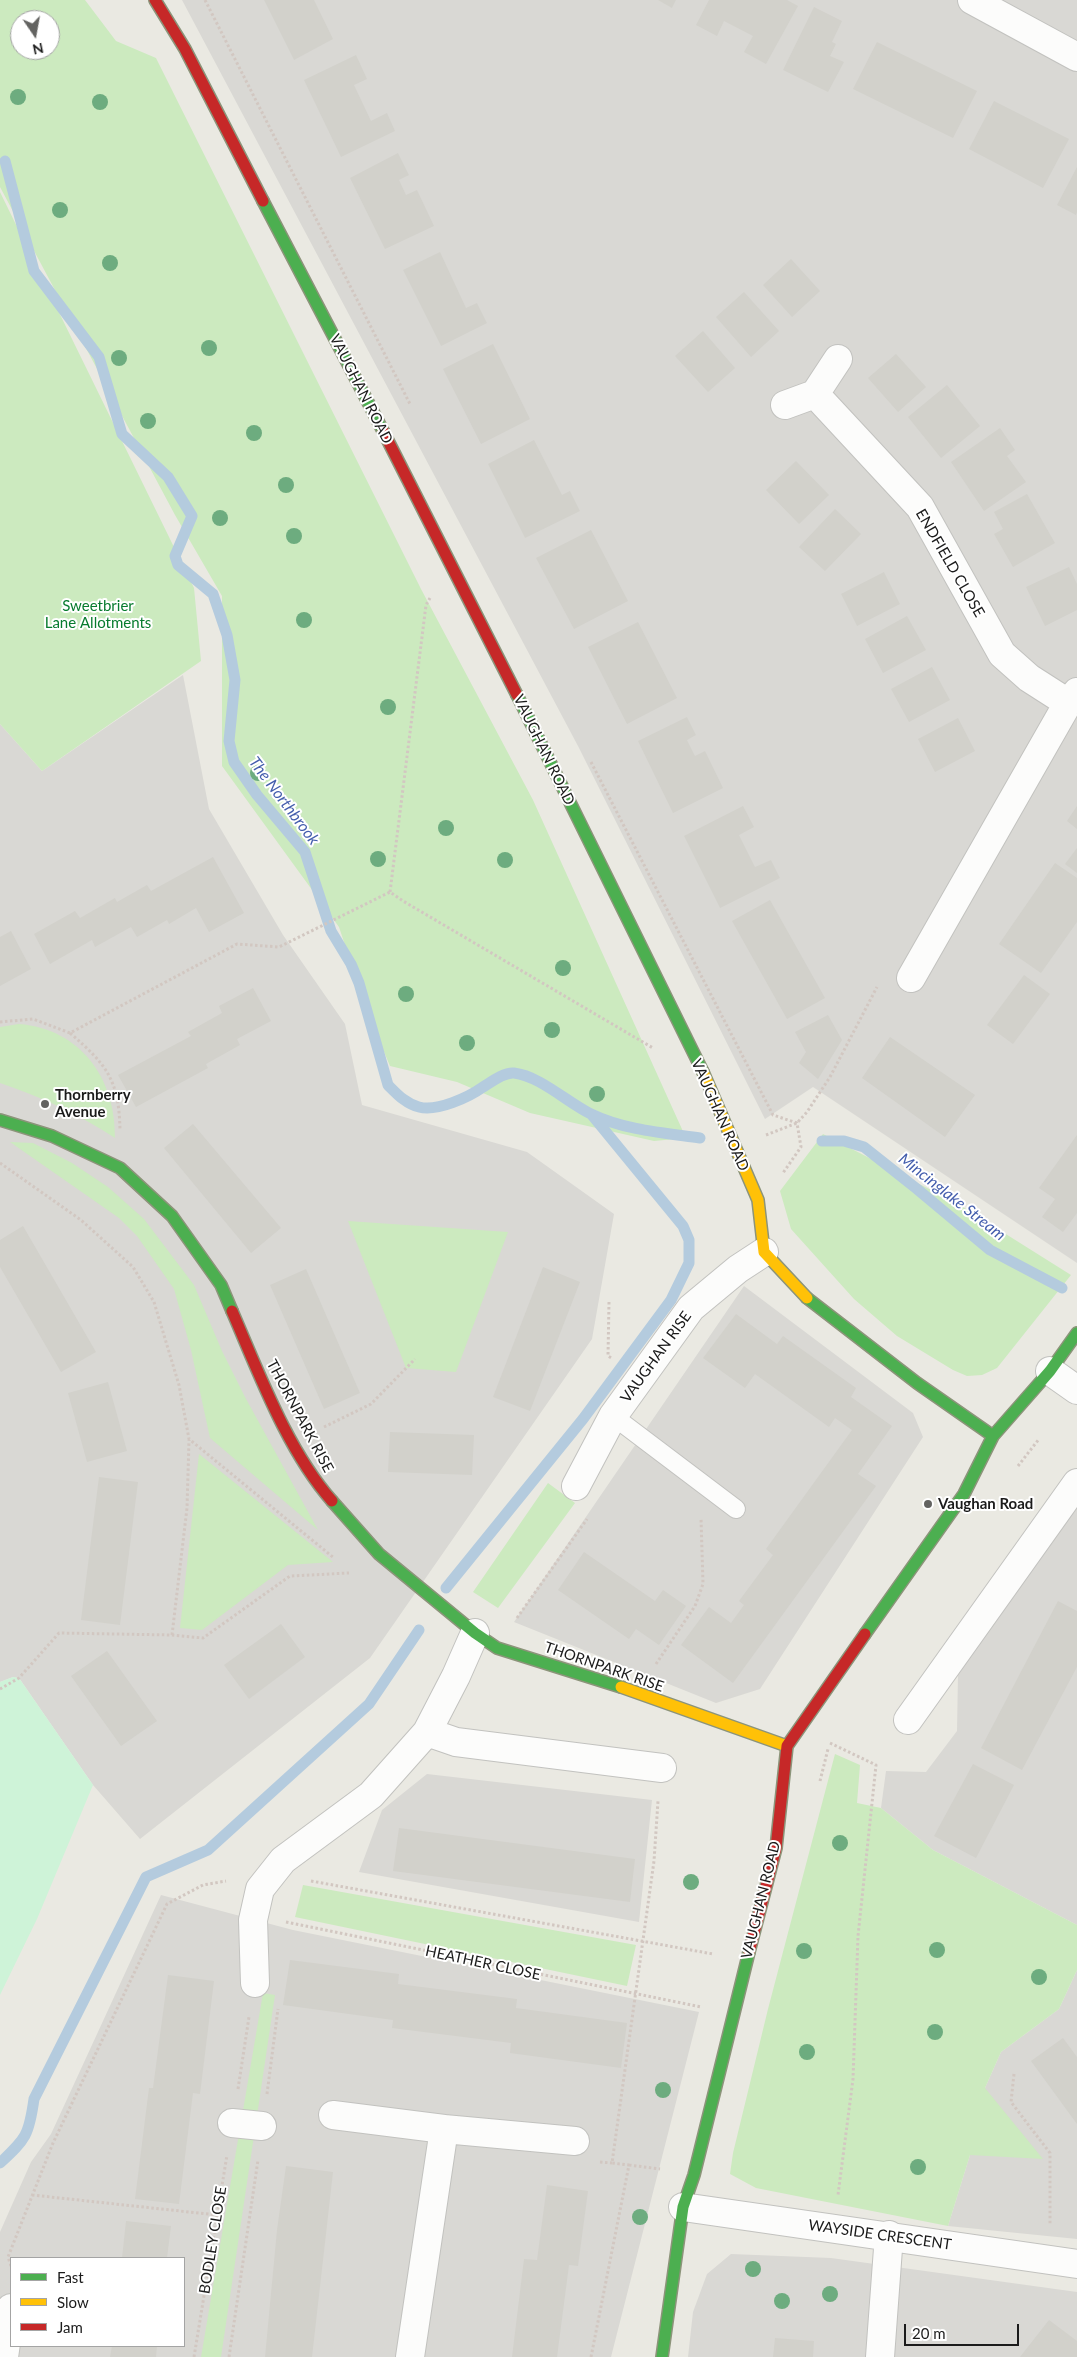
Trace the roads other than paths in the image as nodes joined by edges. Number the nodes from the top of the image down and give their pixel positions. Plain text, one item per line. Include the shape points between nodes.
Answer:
1 (155, 0) edge
2 (972, 0) edge
3 (1077, 57) edge
4 (838, 359) dead end
5 (815, 394) junction
6 (785, 405) dead end
7 (1073, 698) edge
8 (911, 978) road end
9 (0, 1120) edge
10 (764, 1252) junction
11 (1077, 1333) edge
12 (1050, 1372) junction
13 (1077, 1390) edge
14 (613, 1416) junction
15 (993, 1436) junction
16 (1077, 1482) edge
17 (576, 1486) road end
18 (736, 1509) dead end
19 (486, 1640) junction
20 (908, 1720) dead end
21 (427, 1732) junction
22 (787, 1746) junction
23 (662, 1768) road end
24 (255, 1983) road end
25 (333, 2115) dead end
26 (232, 2123) road end
27 (262, 2126) dead end
28 (444, 2128) junction
29 (575, 2141) dead end
30 (683, 2206) junction
31 (889, 2236) junction
32 (1077, 2264) edge
33 (10, 2315) edge
34 (4, 2357) edge
35 (410, 2357) edge
36 (662, 2357) edge
37 (880, 2357) edge

1 - 10 street, VAUGHAN ROAD via 186,49 454,569 671,1004 718,1103 758,1200
2 - 3 street
4 - 5 street
5 - 6 street
5 - 7 street, ENDFIELD CLOSE via 920,507 1002,654 1030,678
7 - 8 street, ENDFIELD CLOSE
9 - 19 street, THORNPARK RISE via 52,1136 120,1168 172,1216 221,1285 266,1390 313,1479 379,1554
10 - 14 street, VAUGHAN RISE via 738,1268 692,1308
10 - 15 street via 809,1300 917,1383
11 - 12 street, VAUGHAN ROAD
12 - 13 street
12 - 15 street, VAUGHAN ROAD
14 - 17 street, VAUGHAN RISE
14 - 18 lane
15 - 22 street, VAUGHAN ROAD via 964,1494
16 - 20 street
19 - 21 street via 456,1676
19 - 22 street, THORNPARK RISE
21 - 23 street via 456,1742
21 - 24 street via 371,1795 278,1866 260,1889 253,1920
22 - 30 street, VAUGHAN ROAD via 776,1848 694,2175
25 - 28 street
26 - 27 street
28 - 29 street
28 - 35 street
30 - 31 street, WAYSIDE CRESCENT
30 - 36 street, VAUGHAN ROAD
31 - 32 street, WAYSIDE CRESCENT
31 - 37 street
33 - 34 street

